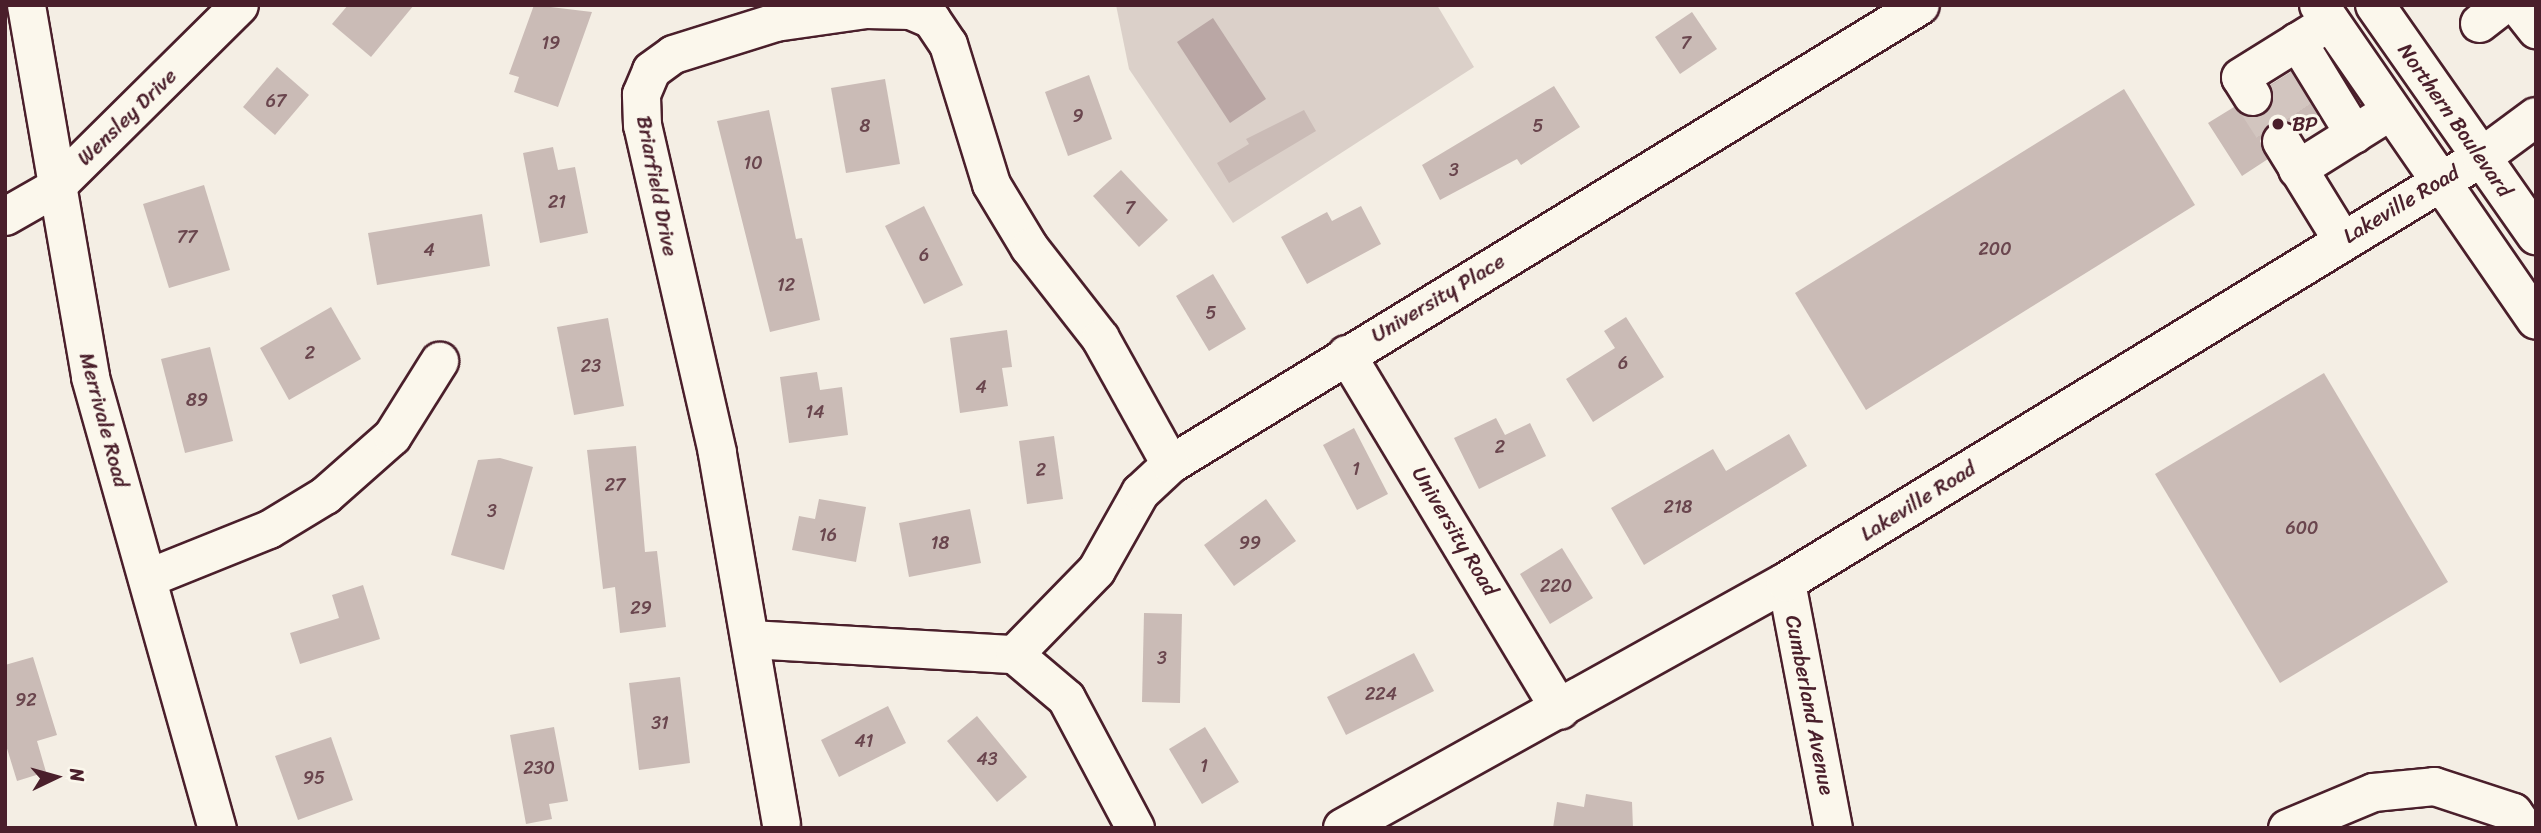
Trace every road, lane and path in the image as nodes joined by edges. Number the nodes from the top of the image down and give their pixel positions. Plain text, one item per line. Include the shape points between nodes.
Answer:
1 (26, 5) edge
2 (239, 5) edge
3 (1920, 5) edge
4 (2375, 5) edge
5 (2517, 5) edge
6 (2325, 13) edge
7 (2536, 29) edge
8 (2391, 110) junction
9 (2536, 117) edge
10 (2314, 143) junction
11 (2482, 157) junction
12 (2439, 180) junction
13 (54, 188) junction
14 (5, 216) edge
15 (2536, 235) edge
16 (2342, 240) junction
17 (2536, 320) edge
18 (1346, 354) junction
19 (439, 360) dead end
20 (1170, 464) junction
21 (147, 578) junction
22 (1786, 582) junction
23 (751, 639) junction
24 (1014, 653) junction
25 (1560, 710) junction
26 (2508, 813) edge
27 (781, 824) dead end
28 (217, 828) edge
29 (1135, 828) edge
30 (1343, 828) edge
31 (1833, 828) edge
32 (2287, 828) edge

1 - 13 street, Merrivale Road
2 - 13 street, Wensley Drive
3 - 18 street, University Place
4 - 11 main road, Northern Boulevard
5 - 7 street
6 - 8 main road
6 - 10 street via 2274,69
8 - 10 street
8 - 12 main road
9 - 11 main road, Lakeville Road
10 - 16 street
11 - 12 main road, Lakeville Road
11 - 15 main road, Northern Boulevard
12 - 16 main road, Lakeville Road
12 - 17 main road
13 - 14 street, Wensley Drive
13 - 21 street, Merrivale Road via 90,377
16 - 22 main road, Lakeville Road
18 - 20 street, University Place
18 - 25 street, University Road
19 - 21 street via 392,436 326,495 269,529
20 - 23 street, Briarfield Drive via 1100,338 1029,247 992,184 948,44 931,19 897,9 832,13 753,27 673,54 645,80 642,125 717,452
20 - 24 street, University Place via 1140,492 1096,570
21 - 28 street, Merrivale Road
22 - 25 main road, Lakeville Road
22 - 31 street, Cumberland Avenue
23 - 24 street
23 - 27 street, Briarfield Drive
24 - 29 street via 1066,698
25 - 30 main road, Lakeville Road
26 - 32 street via 2434,786 2373,792

